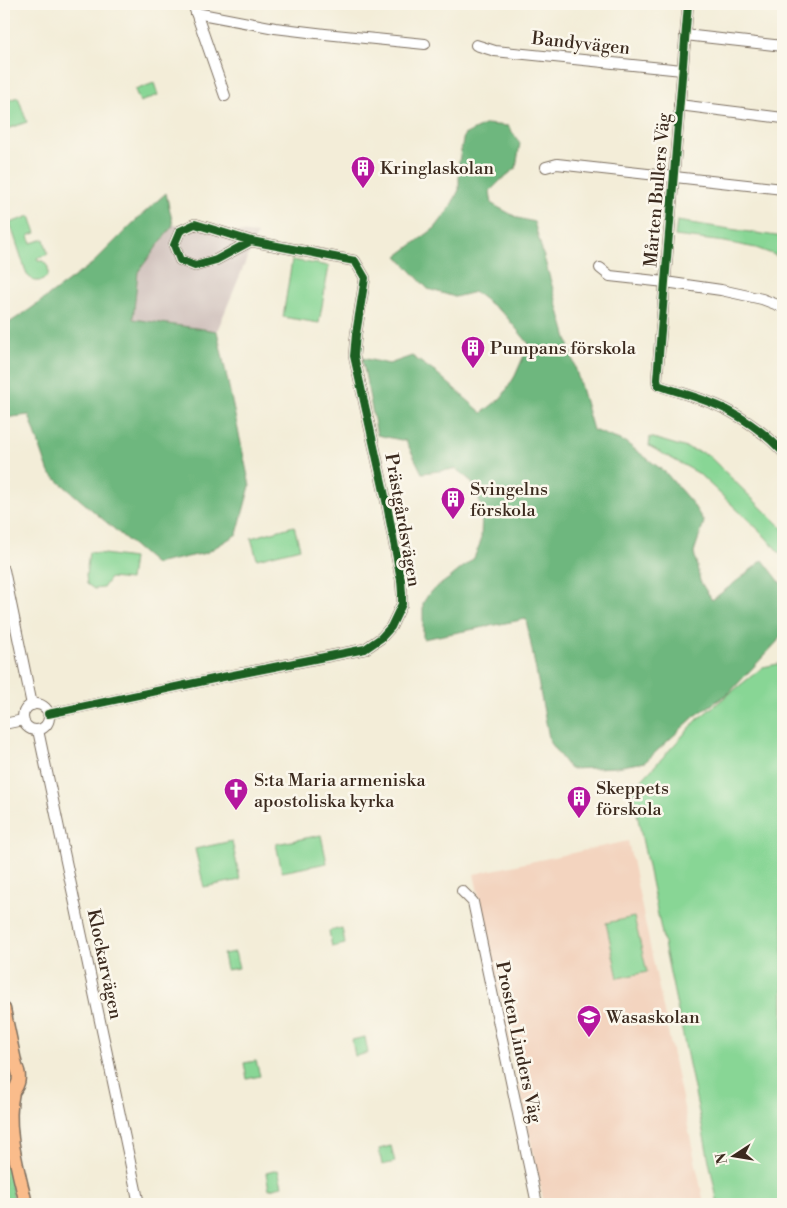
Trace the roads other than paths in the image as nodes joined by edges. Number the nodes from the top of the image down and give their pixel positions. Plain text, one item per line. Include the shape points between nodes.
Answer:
1 (688, 4) edge
2 (194, 8) edge
3 (686, 35) junction
4 (424, 44) dead end
5 (476, 45) dead end
6 (783, 46) edge
7 (682, 70) junction
8 (224, 96) dead end
9 (680, 105) junction
10 (783, 118) edge
11 (546, 167) dead end
12 (674, 177) junction
13 (783, 189) edge
14 (250, 240) junction
15 (600, 268) dead end
16 (665, 282) junction
17 (783, 307) edge
18 (783, 452) edge
19 (4, 570) edge
20 (32, 705) junction
21 (48, 714) junction
22 (23, 720) junction
23 (4, 724) edge
24 (38, 730) junction
25 (462, 891) dead end
26 (4, 1009) edge
27 (4, 1057) edge
28 (16, 1066) junction
29 (8, 1095) edge
30 (4, 1117) edge
31 (10, 1131) junction
32 (26, 1204) edge
33 (139, 1204) edge
34 (537, 1204) edge

1 - 3 street, Mårten Bullers Väg
2 - 4 street via 275,28
2 - 8 street
3 - 6 street
3 - 7 street, Mårten Bullers Väg
5 - 7 street, Bandyvägen via 495,51
7 - 9 street, Mårten Bullers Väg
9 - 10 street
9 - 12 street, Mårten Bullers Väg
11 - 12 street via 557,164
12 - 13 street
12 - 16 street, Mårten Bullers Väg
14 - 14 street, Prästgårdsvägen via 195,224 180,231 174,245 180,260 195,266 216,260
14 - 21 street, Prästgårdsvägen via 355,260 365,278 354,356 387,505 401,580 402,604 391,627 365,649
15 - 16 street via 610,276
16 - 17 street via 762,298
16 - 18 street, Mårten Bullers Väg via 658,385 730,411 757,428
19 - 20 street
20 - 21 street via 41,705
20 - 22 street via 24,712
21 - 24 street via 45,726
22 - 23 street
22 - 24 street via 30,729
24 - 33 street, Klockarvägen
25 - 34 street, Prosten Linders Väg via 473,902
26 - 28 main road
27 - 28 main road
28 - 29 main road via 18,1085
29 - 31 main road via 11,1102
30 - 31 main road
31 - 32 main road

